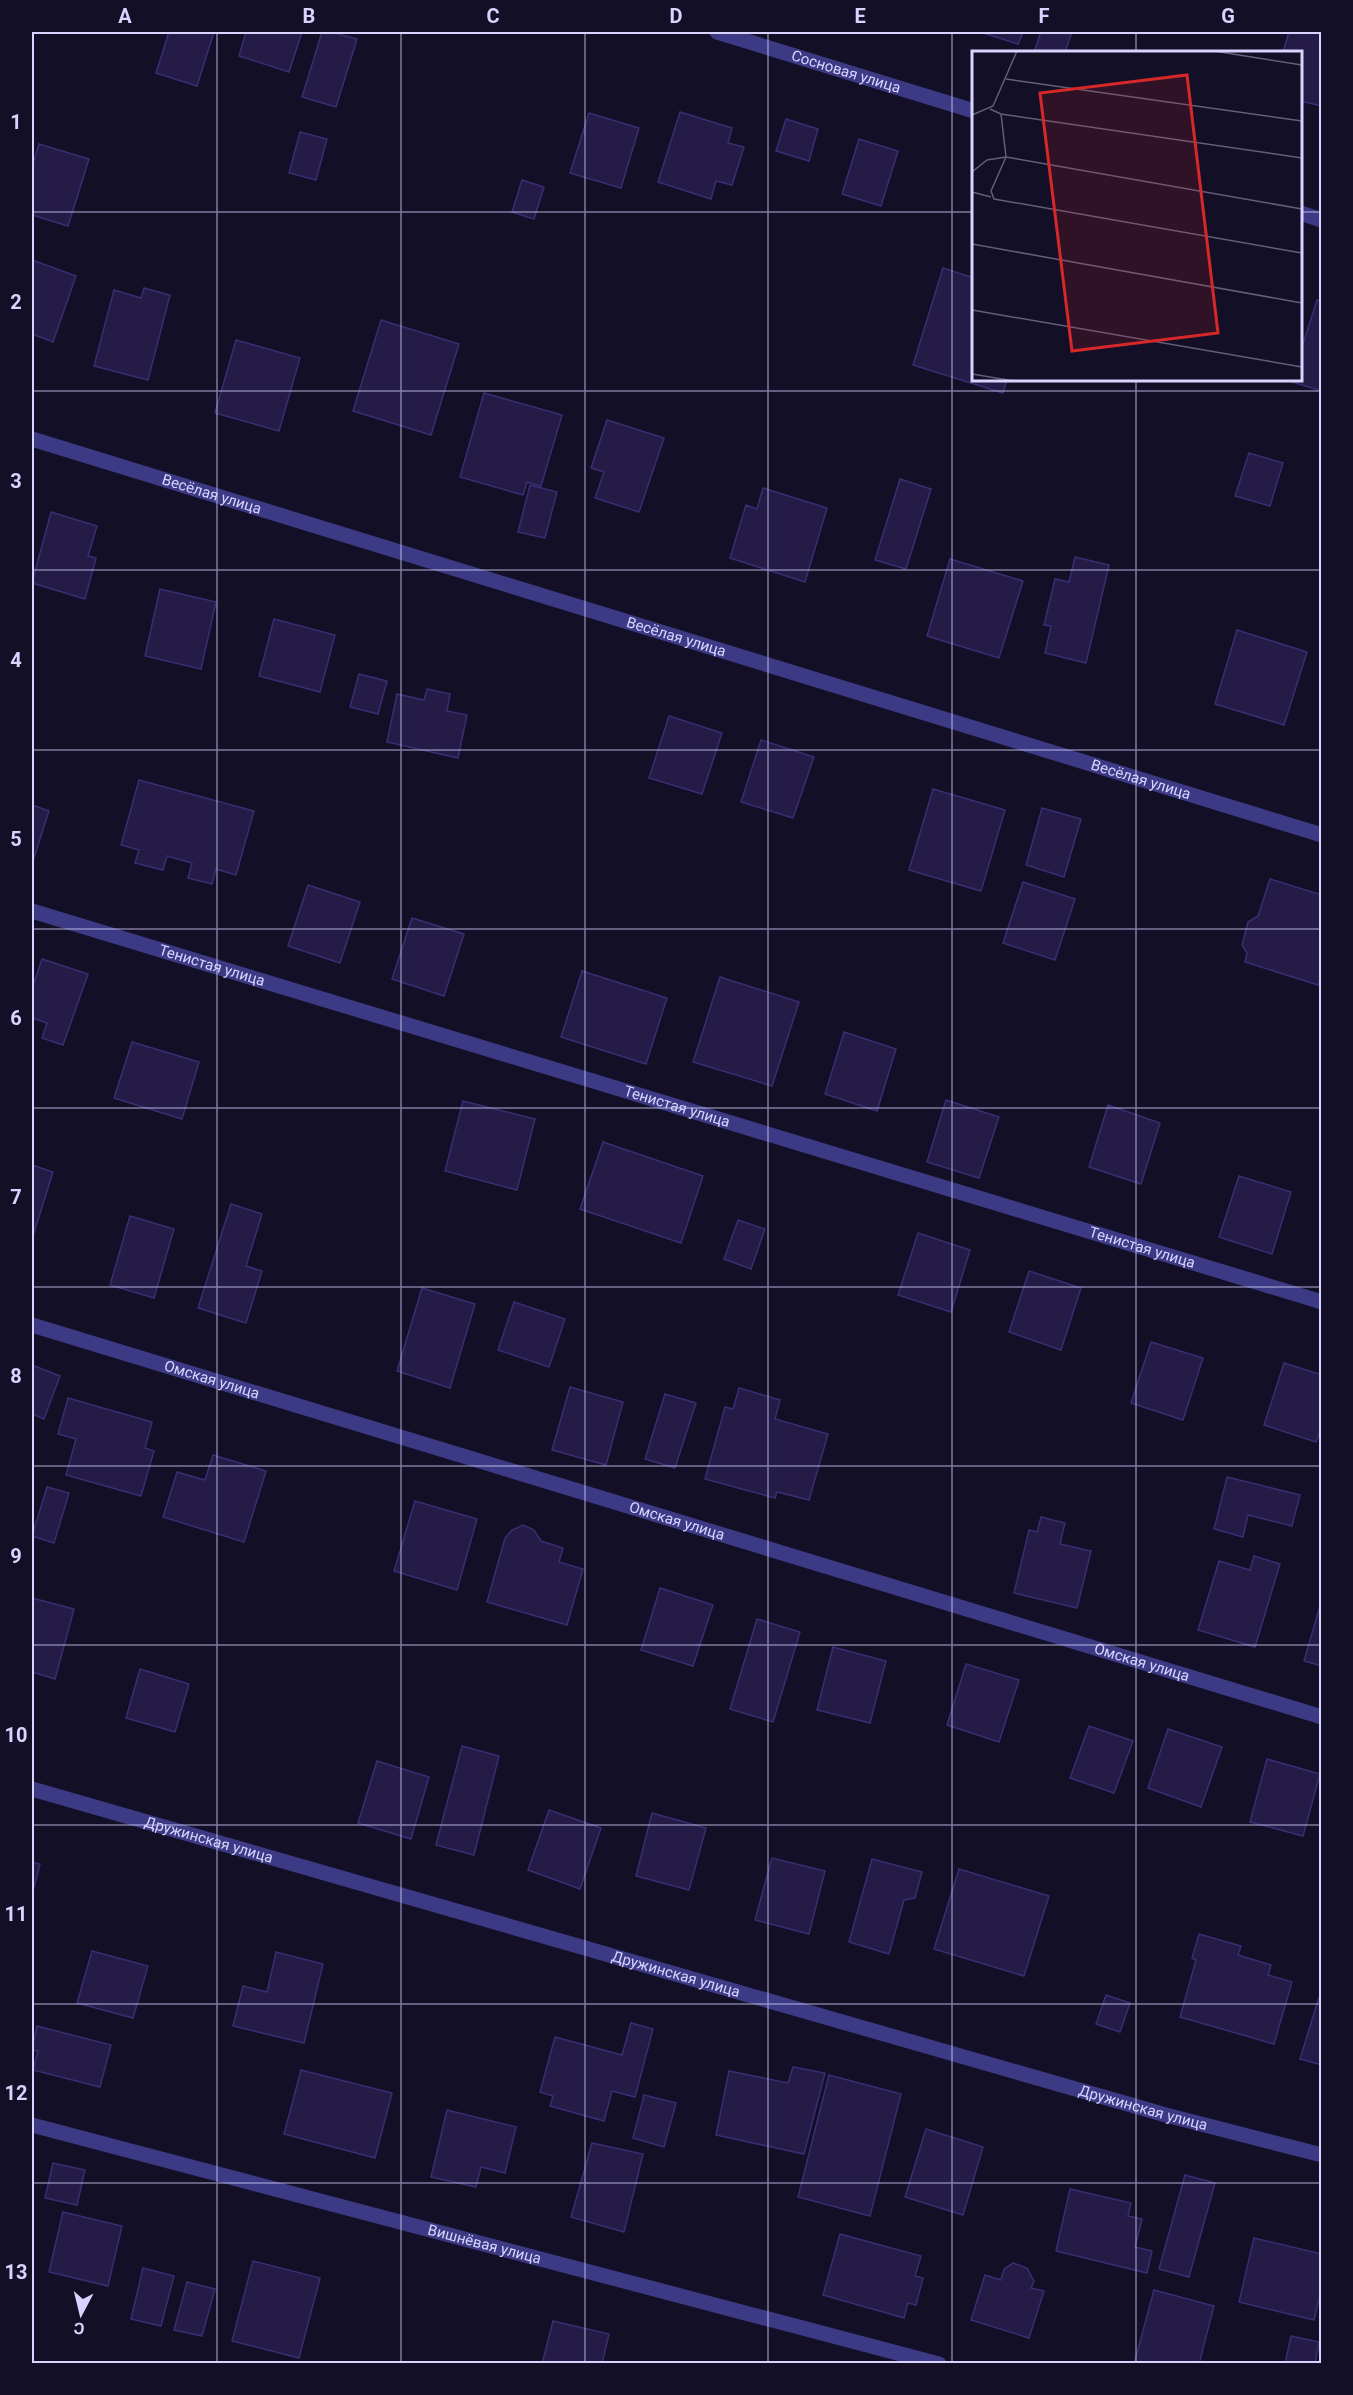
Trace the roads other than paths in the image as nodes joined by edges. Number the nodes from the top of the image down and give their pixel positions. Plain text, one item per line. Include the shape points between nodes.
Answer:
1 (717, 32) edge
2 (972, 110) edge
3 (1302, 214) edge
4 (1322, 220) edge
5 (32, 439) edge
6 (1322, 835) edge
7 (32, 911) edge
8 (1322, 1302) edge
9 (32, 1325) edge
10 (1322, 1717) edge
11 (32, 1790) edge
12 (32, 2125) edge
13 (1322, 2155) edge
14 (939, 2364) edge

1 - 2 street, Сосновая улица
3 - 4 street
5 - 6 street, Весёлая улица
7 - 8 street, Тенистая улица
9 - 10 street, Омская улица
11 - 13 street, Дружинская улица via 1143,2108
12 - 14 street, Вишнёвая улица

